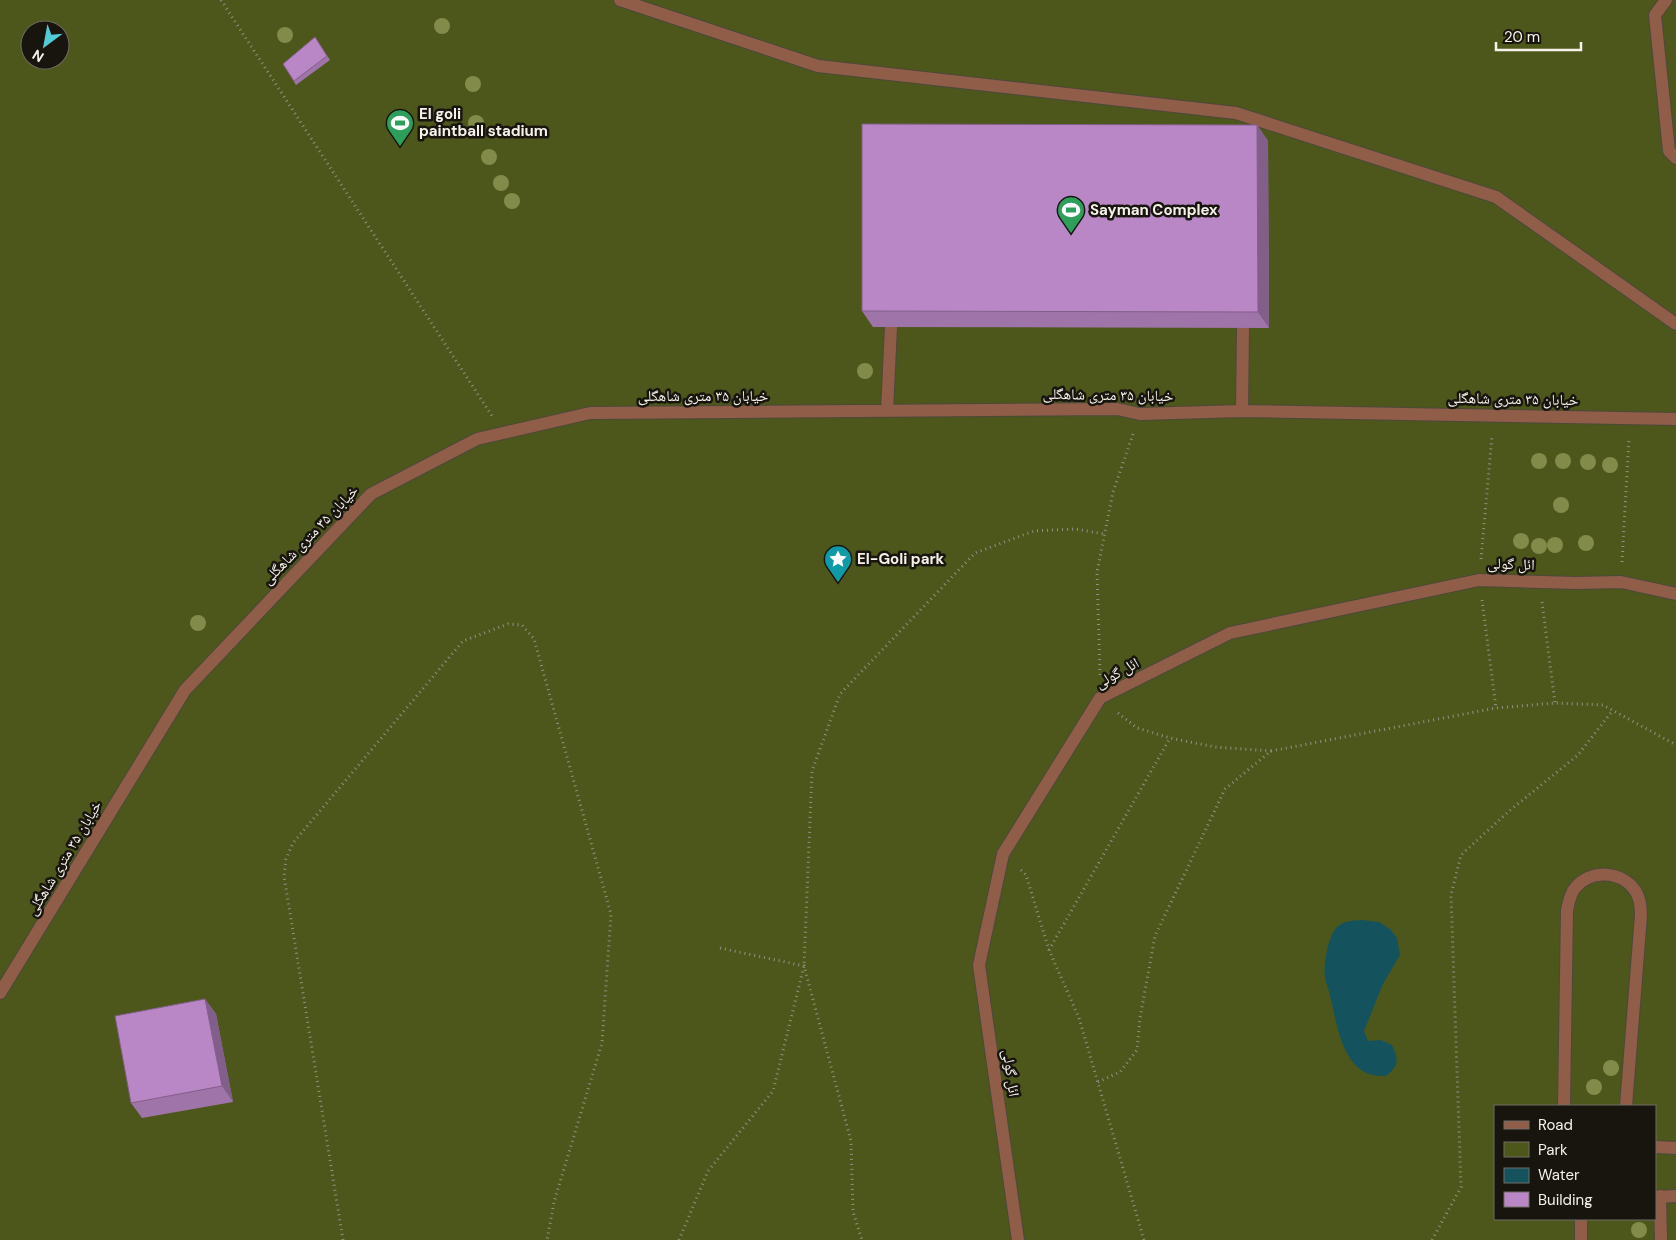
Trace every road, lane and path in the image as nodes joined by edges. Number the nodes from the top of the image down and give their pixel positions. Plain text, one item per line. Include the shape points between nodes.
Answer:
1 (221, 0) edge
2 (620, 0) edge
3 (1666, 0) edge
4 (1676, 158) edge
5 (1676, 324) edge
6 (891, 327) edge
7 (1243, 328) edge
8 (887, 411) junction
9 (1242, 411) junction
10 (1140, 414) junction
11 (1494, 415) junction
12 (1630, 418) junction
13 (1676, 419) edge
14 (504, 433) junction
15 (1105, 534) junction
16 (1479, 580) junction
17 (1539, 581) junction
18 (1621, 582) junction
19 (1676, 594) edge
20 (1100, 698) junction
21 (1555, 703) junction
22 (1496, 708) junction
23 (1613, 710) junction
24 (1170, 738) junction
25 (1676, 745) edge
26 (1271, 752) junction
27 (1002, 854) junction
28 (720, 948) dead end
29 (1049, 950) junction
30 (804, 966) junction
31 (0, 993) edge
32 (1098, 1082) junction
33 (1564, 1105) edge
34 (1626, 1105) edge
35 (1656, 1147) edge
36 (1676, 1148) edge
37 (1657, 1196) edge
38 (1676, 1196) edge
39 (1582, 1220) edge
40 (343, 1240) edge
41 (547, 1240) edge
42 (679, 1240) edge
43 (862, 1240) edge
44 (1018, 1240) edge
45 (1144, 1240) edge
46 (1432, 1240) edge
47 (1581, 1240) edge
48 (1661, 1240) edge

1 - 14 path
2 - 5 street via 818,66 1236,113 1496,197
3 - 4 street via 1655,15 1669,151
6 - 8 street
7 - 9 street
8 - 10 street, خیابان ۳۵ متری شاهگلی via 1117,409
8 - 14 street, خیابان ۳۵ متری شاهگلی via 590,413
9 - 10 street, خیابان ۳۵ متری شاهگلی
9 - 11 street, خیابان ۳۵ متری شاهگلی
10 - 15 path via 1114,492
11 - 12 street, خیابان ۳۵ متری شاهگلی
11 - 16 path
12 - 13 street, خیابان ۳۵ متری شاهگلی
12 - 18 path
14 - 31 street, خیابان ۳۵ متری شاهگلی via 477,439 371,494 185,690
15 - 20 path via 1097,572
15 - 30 path via 1075,529 1034,530 975,553 840,694 812,771
16 - 17 street, ائل گولی
16 - 20 street, ائل گولی via 1230,633
16 - 22 path
17 - 18 street, ائل گولی
17 - 21 path
18 - 19 street, ائل گولی
20 - 24 path via 1137,728
20 - 27 street, ائل گولی
21 - 22 path
21 - 23 path via 1603,705
22 - 26 path
23 - 25 path
23 - 46 path via 1578,755 1461,855 1451,895 1461,1187
24 - 26 path via 1216,747
24 - 29 path
26 - 32 path via 1225,789 1156,936 1137,1050 1120,1072
27 - 29 path via 1026,874
27 - 44 street, ائل گولی via 979,965
28 - 30 path
29 - 32 path via 1079,1018
30 - 42 path via 773,1091 708,1171
30 - 43 path via 851,1142 853,1212
32 - 45 path
33 - 34 street via 1569,898 1584,880 1606,874 1618,876 1628,883 1641,903
35 - 36 street
37 - 38 street
37 - 48 street
39 - 47 street
40 - 41 path via 284,876 286,859 292,843 463,641 508,624 522,625 534,638 612,914 602,1043 574,1130

